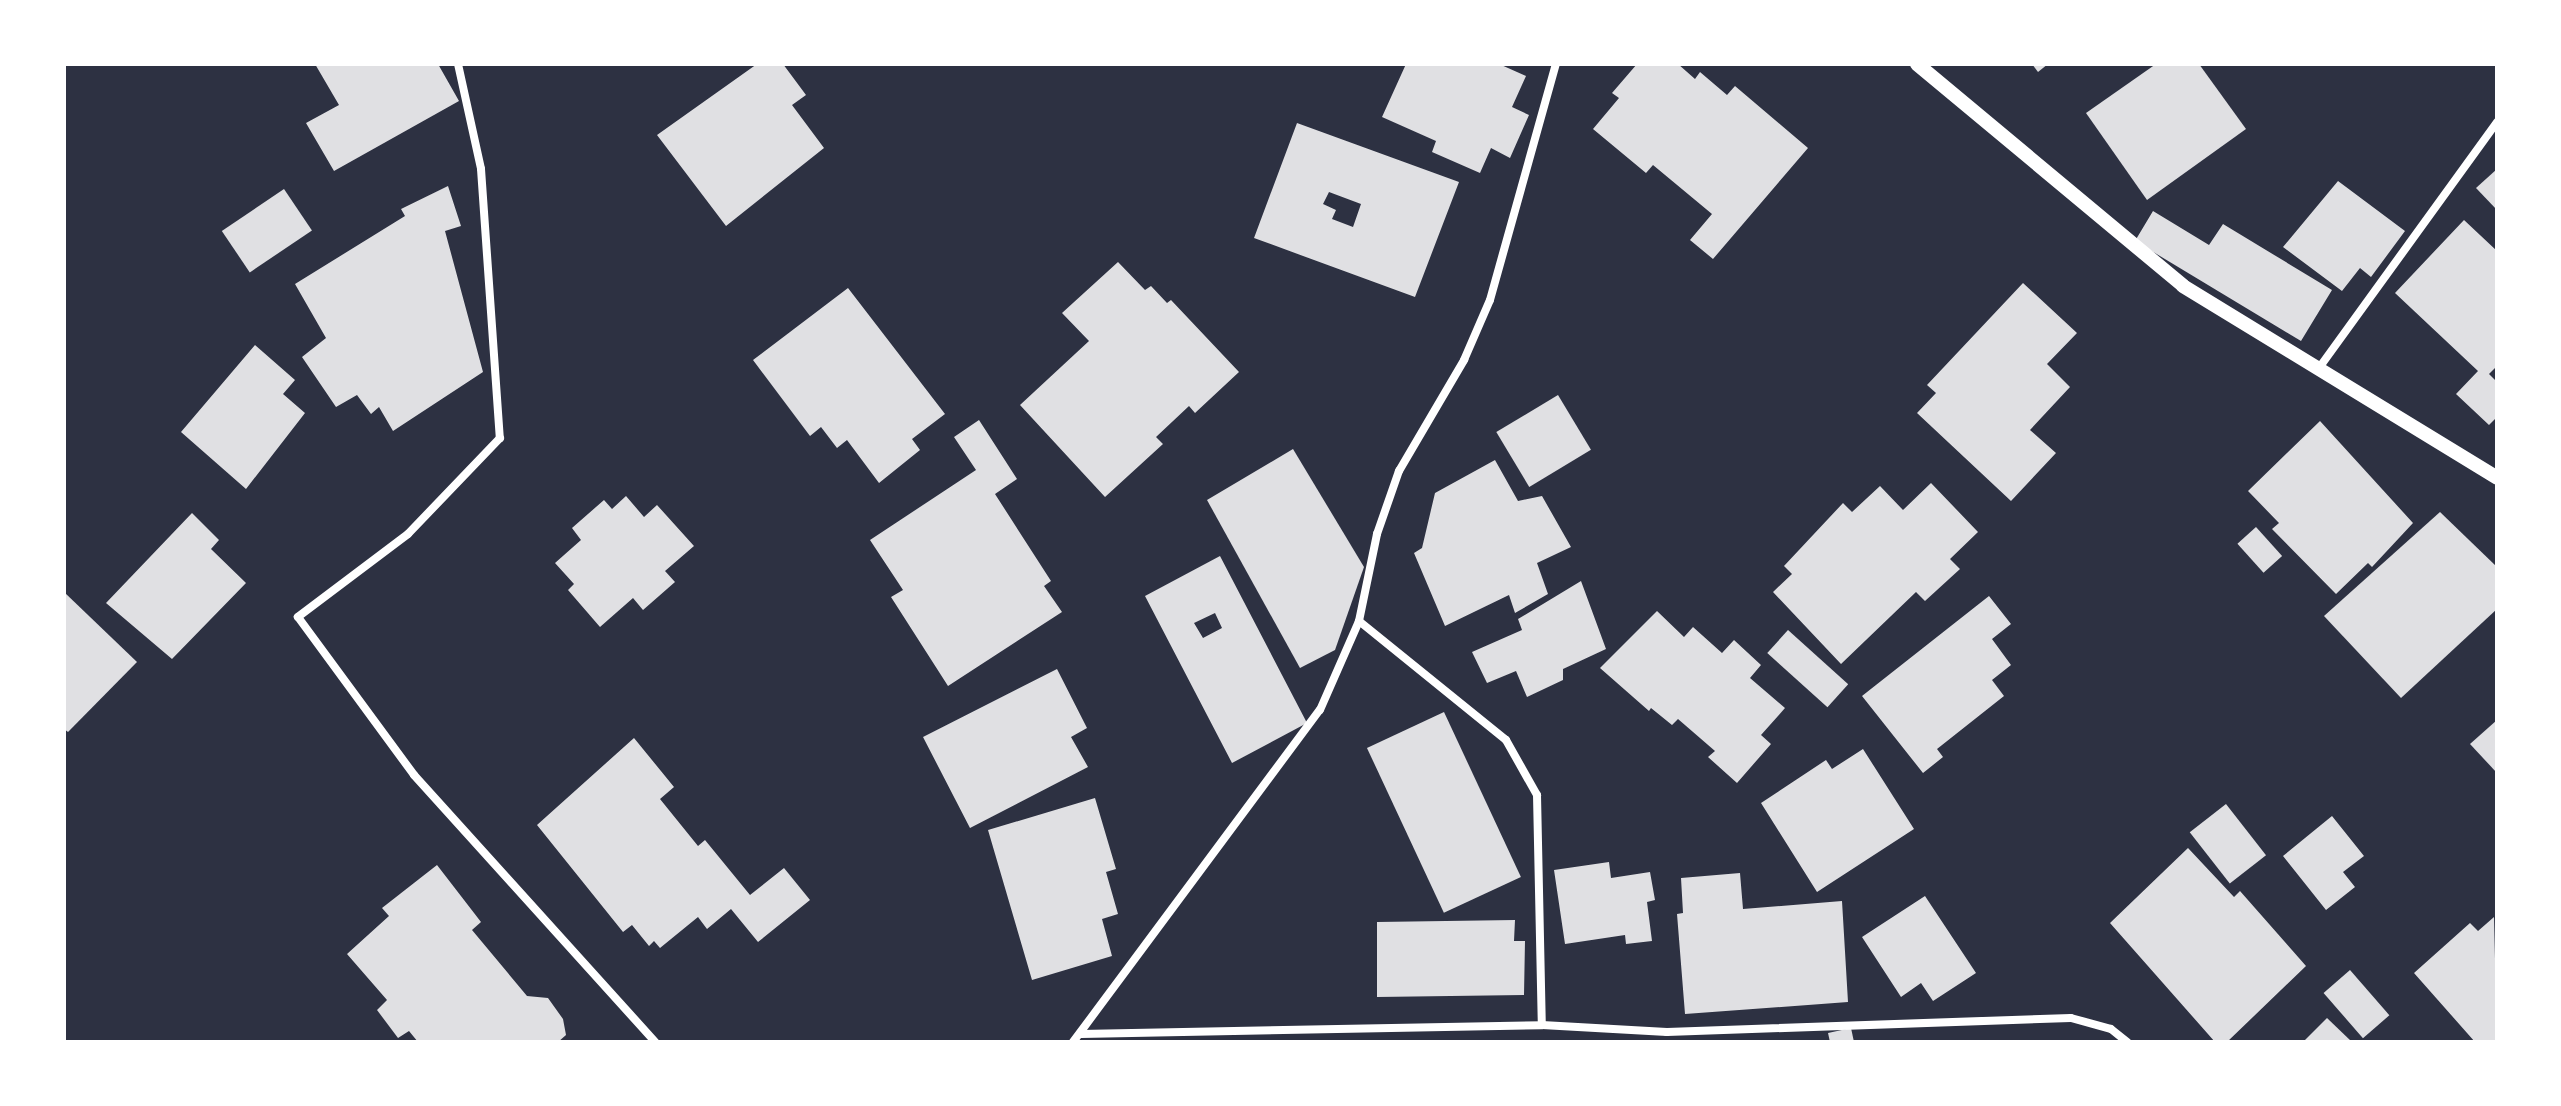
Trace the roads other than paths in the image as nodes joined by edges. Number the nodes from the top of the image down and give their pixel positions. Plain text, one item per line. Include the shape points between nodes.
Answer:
1 (458, 64) edge
2 (1556, 64) edge
3 (1917, 64) edge
4 (2497, 122) edge
5 (2319, 368) junction
6 (2497, 478) edge
7 (1359, 621) junction
8 (1542, 1025) junction
9 (1081, 1034) junction
10 (655, 1042) edge
11 (1073, 1042) edge
12 (2127, 1042) edge

1 - 10 street via 481,169 500,438 408,534 298,617 414,775
2 - 7 street via 1490,300 1464,360 1399,471 1377,534
3 - 5 street via 2183,286
4 - 5 street
5 - 6 street
7 - 8 street via 1506,740 1537,795
7 - 9 street via 1320,710
8 - 9 street
8 - 12 street via 1667,1032 2071,1018 2111,1029
9 - 11 street

